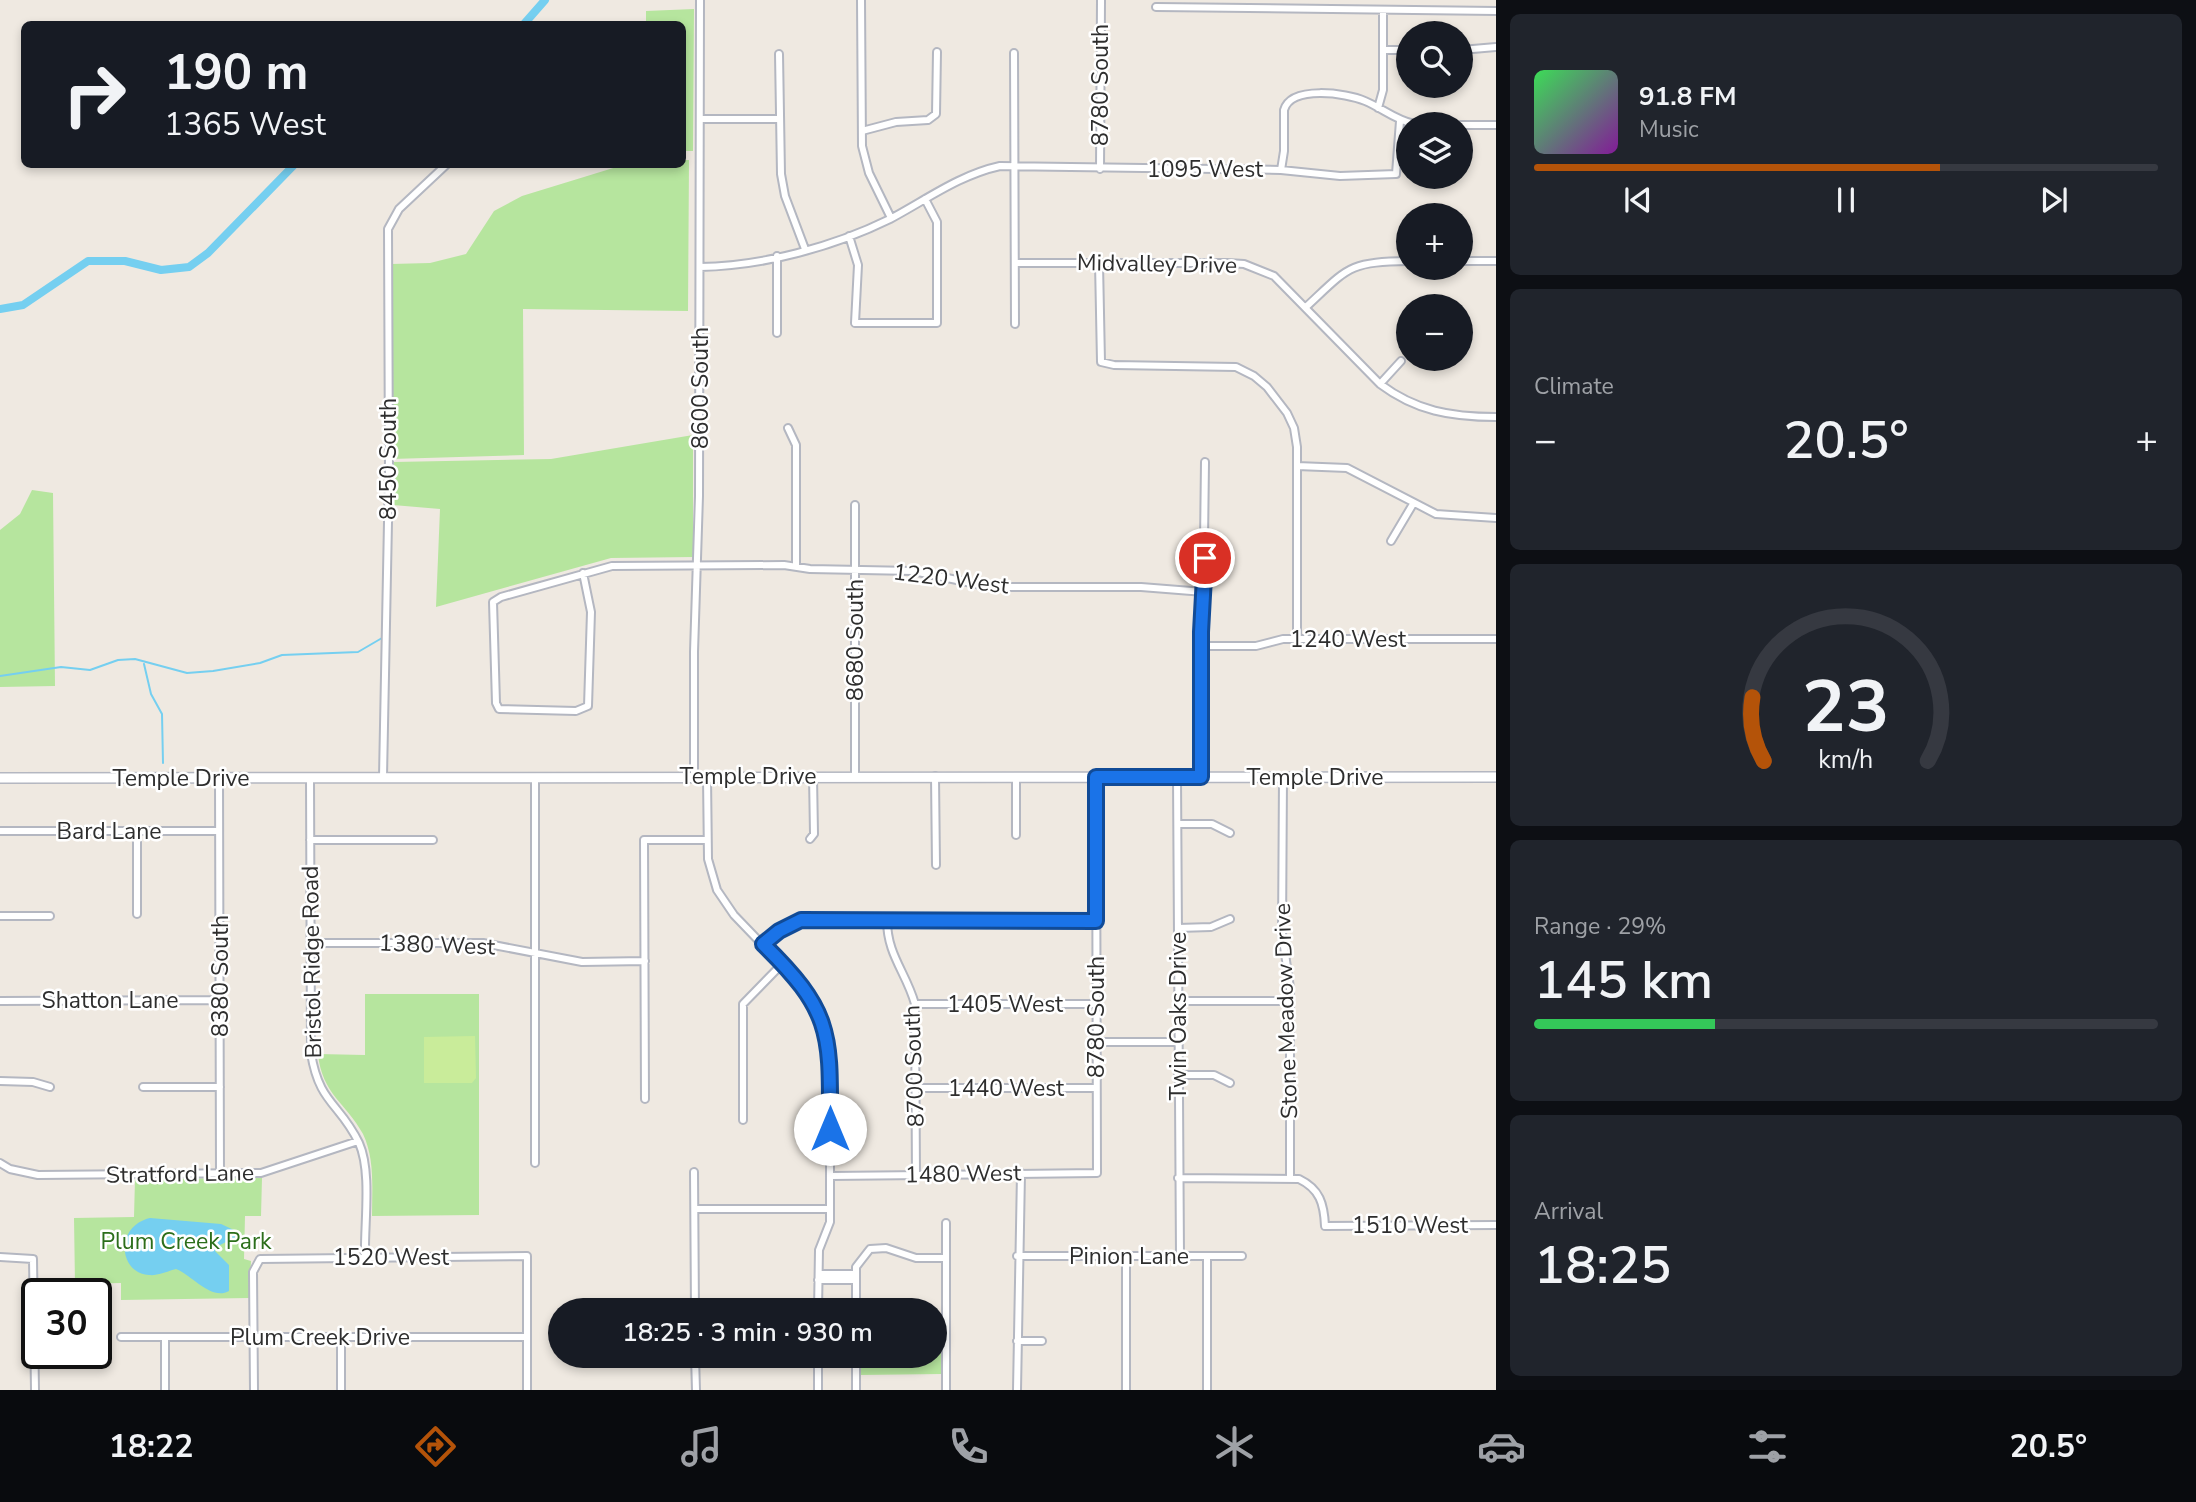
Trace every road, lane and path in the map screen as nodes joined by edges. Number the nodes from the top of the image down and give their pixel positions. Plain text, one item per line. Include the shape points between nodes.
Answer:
1 (700, 0) edge
2 (861, 0) edge
3 (1101, 0) edge
4 (1156, 7) dead end
5 (1383, 10) junction
6 (1496, 11) edge
7 (1496, 47) edge
8 (1473, 49) edge
9 (1383, 50) junction
10 (1396, 50) edge
11 (937, 52) dead end
12 (1014, 53) dead end
13 (779, 54) dead end
14 (1378, 107) junction
15 (1396, 118) edge
16 (701, 119) junction
17 (779, 119) junction
18 (1473, 125) edge
19 (1496, 125) edge
20 (862, 131) junction
21 (1396, 163) edge
22 (443, 168) edge
23 (1014, 168) junction
24 (1100, 169) junction
25 (1280, 170) junction
26 (925, 199) junction
27 (891, 218) junction
28 (849, 236) junction
29 (805, 249) junction
30 (777, 256) junction
31 (1473, 261) edge
32 (1496, 261) edge
33 (1396, 262) edge
34 (1015, 263) junction
35 (1099, 263) junction
36 (699, 267) junction
37 (1306, 307) junction
38 (1015, 324) dead end
39 (777, 333) dead end
40 (1396, 366) edge
41 (1380, 384) junction
42 (1496, 417) edge
43 (788, 428) dead end
44 (1205, 463) dead end
45 (1297, 466) junction
46 (1413, 504) junction
47 (855, 505) dead end
48 (1496, 518) edge
49 (1391, 541) dead end
50 (698, 564) junction
51 (796, 566) junction
52 (855, 570) junction
53 (583, 573) junction
54 (1204, 592) junction
55 (1297, 639) junction
56 (1496, 639) edge
57 (1201, 646) junction
58 (813, 776) junction
59 (855, 776) junction
60 (935, 776) junction
61 (1016, 776) junction
62 (310, 777) junction
63 (383, 777) junction
64 (535, 777) junction
65 (694, 777) junction
66 (706, 777) junction
67 (1096, 777) junction
68 (1177, 777) junction
69 (1201, 777) junction
70 (1496, 777) edge
71 (0, 778) edge
72 (219, 778) junction
73 (1283, 778) junction
74 (1178, 824) junction
75 (0, 831) edge
76 (137, 831) junction
77 (219, 831) junction
78 (1230, 833) dead end
79 (1016, 835) dead end
80 (810, 839) dead end
81 (310, 840) junction
82 (433, 840) dead end
83 (707, 840) junction
84 (936, 865) dead end
85 (137, 914) dead end
86 (0, 916) edge
87 (50, 916) dead end
88 (1230, 919) dead end
89 (887, 920) junction
90 (1096, 921) junction
91 (1178, 928) junction
92 (311, 943) junction
93 (763, 944) junction
94 (535, 952) junction
95 (645, 961) junction
96 (783, 963) junction
97 (0, 1000) edge
98 (220, 1000) junction
99 (1178, 1001) junction
100 (1290, 1001) junction
101 (915, 1004) junction
102 (1096, 1004) junction
103 (1096, 1042) junction
104 (1178, 1042) junction
105 (1178, 1075) junction
106 (0, 1082) edge
107 (1230, 1083) dead end
108 (50, 1087) dead end
109 (143, 1087) dead end
110 (220, 1087) junction
111 (916, 1088) junction
112 (1096, 1088) junction
113 (645, 1099) dead end
114 (743, 1120) dead end
115 (358, 1141) junction
116 (0, 1163) edge
117 (535, 1163) dead end
118 (694, 1172) dead end
119 (1021, 1172) junction
120 (1097, 1172) joint
121 (220, 1174) junction
122 (830, 1176) junction
123 (916, 1176) junction
124 (1178, 1178) junction
125 (1290, 1178) junction
126 (695, 1209) junction
127 (830, 1209) junction
128 (946, 1223) dead end
129 (1496, 1225) edge
130 (1017, 1255) junction
131 (1126, 1256) junction
132 (1180, 1256) junction
133 (1207, 1256) junction
134 (1241, 1256) dead end
135 (0, 1257) edge
136 (365, 1257) junction
137 (946, 1258) junction
138 (819, 1277) junction
139 (856, 1277) junction
140 (695, 1298) edge
141 (818, 1298) edge
142 (856, 1298) edge
143 (946, 1298) edge
144 (121, 1337) dead end
145 (165, 1337) junction
146 (341, 1337) junction
147 (527, 1337) junction
148 (254, 1338) junction
149 (1017, 1341) junction
150 (1042, 1341) dead end
151 (695, 1368) edge
152 (818, 1368) edge
153 (856, 1368) edge
154 (946, 1368) edge
155 (35, 1390) edge
156 (165, 1390) edge
157 (254, 1390) edge
158 (341, 1390) edge
159 (527, 1390) edge
160 (695, 1390) edge
161 (818, 1390) edge
162 (856, 1390) edge
163 (946, 1390) edge
164 (1017, 1390) edge
165 (1126, 1390) edge
166 (1207, 1390) edge

1 - 16 street, 8600 South
2 - 20 street
3 - 24 street, 8780 South
4 - 5 street
5 - 6 street
5 - 9 street
7 - 8 street
9 - 10 street
9 - 14 street
11 - 20 street via 936,114 928,120
12 - 23 street
13 - 17 street
14 - 15 street
14 - 25 street via 1347,96 1291,99 1284,110
16 - 17 street
16 - 36 street, 8600 South
17 - 29 street via 783,185
18 - 19 street
20 - 27 street via 869,173
21 - 25 street, 1095 West via 1395,174 1340,176
22 - 63 street, 8450 South via 399,209 387,229 389,471
23 - 24 street, 1095 West
23 - 26 street, 1095 West via 1000,166 973,173
23 - 34 street
24 - 25 street, 1095 West
26 - 27 street, 1095 West
26 - 28 street via 937,222 937,323 855,323 858,265
27 - 28 street, 1095 West
28 - 29 street, 1095 West
29 - 30 street, 1095 West
30 - 36 street, 1095 West
30 - 39 street
31 - 32 street
33 - 37 street via 1358,264
34 - 35 street, Midvalley Drive
34 - 38 street
35 - 37 street, Midvalley Drive via 1244,264 1274,276
35 - 45 street via 1101,362 1224,365 1245,370 1267,387 1287,412 1294,428
36 - 50 street, 8600 South
37 - 41 street, Midvalley Drive
40 - 41 street
41 - 42 street, Midvalley Drive via 1397,397 1435,413
43 - 51 street via 796,444
44 - 54 street
45 - 46 street via 1347,468
45 - 55 street
46 - 48 street via 1449,517
46 - 49 street
47 - 52 street, 8680 South
50 - 51 street, 1220 West
50 - 53 street, 1220 West via 631,564
50 - 65 street, 8600 South
51 - 52 street, 1220 West
52 - 54 street, 1220 West via 930,573 991,587 1141,587
52 - 59 street, 8680 South
53 - 53 street, 1220 West via 493,602 499,709 586,708 590,699 591,612
54 - 57 street
55 - 56 street, 1240 West
55 - 57 street, 1240 West via 1258,646
57 - 69 street
58 - 59 street, Temple Drive
58 - 66 street, Temple Drive
58 - 80 street via 814,834
59 - 60 street, Temple Drive
60 - 61 street, Temple Drive
60 - 84 street
61 - 67 street, Temple Drive
61 - 79 street
62 - 63 street, Temple Drive
62 - 72 street, Temple Drive
62 - 81 street, Bristol Ridge Road
63 - 64 street, Temple Drive
64 - 65 street, Temple Drive
64 - 94 street
65 - 66 street, Temple Drive
66 - 83 street
67 - 68 street, Temple Drive
67 - 90 street, 8780 South
68 - 69 street, Temple Drive
68 - 74 street, Twin Oaks Drive
69 - 73 street, Temple Drive
70 - 73 street, Temple Drive
71 - 72 street, Temple Drive
72 - 77 street, 8380 South
73 - 100 street, Stone Meadow Drive via 1282,933
74 - 78 street via 1212,824
74 - 91 street, Twin Oaks Drive
75 - 76 street, Bard Lane
76 - 77 street, Bard Lane
76 - 85 street
77 - 98 street, 8380 South
81 - 82 street
81 - 92 street, Bristol Ridge Road
83 - 93 street via 717,890
83 - 95 street via 644,840
86 - 87 street
88 - 91 street via 1211,927
89 - 90 street
89 - 93 street via 801,920
89 - 101 street, 8700 South via 889,946
90 - 102 street, 8780 South
91 - 99 street, Twin Oaks Drive
92 - 94 street, 1380 West via 483,943
92 - 115 street, Bristol Ridge Road via 314,1072 323,1096
93 - 96 street
94 - 95 street, 1380 West via 582,961
94 - 117 street
95 - 113 street
96 - 114 street via 743,1004
96 - 122 street via 812,999 826,1030
97 - 98 street, Shatton Lane
98 - 110 street, 8380 South
99 - 100 street
99 - 104 street, Twin Oaks Drive
100 - 125 street, Stone Meadow Drive
101 - 102 street, 1405 West
101 - 111 street, 8700 South
102 - 103 street, 8780 South
103 - 104 street
103 - 112 street, 8780 South
104 - 105 street, Twin Oaks Drive
105 - 107 street via 1214,1075
105 - 124 street, Twin Oaks Drive
106 - 108 street
109 - 110 street
110 - 121 street, 8380 South
111 - 112 street, 1440 West
111 - 123 street, 8700 South
112 - 120 street, 8780 South
115 - 121 street, Stratford Lane via 269,1172
115 - 136 street, Bristol Ridge Road via 365,1172
116 - 121 street, Stratford Lane via 38,1175
118 - 126 street
119 - 120 street, 1480 West
119 - 123 street, 1480 West
119 - 130 street
122 - 123 street, 1480 West
122 - 127 street
124 - 125 street
124 - 132 street, Twin Oaks Drive
125 - 129 street, 1510 West via 1299,1178 1315,1189 1322,1199 1325,1226
126 - 127 street
126 - 140 street
127 - 138 street
128 - 137 street
130 - 131 street, Pinion Lane
130 - 149 street
131 - 132 street, Pinion Lane
131 - 165 street
132 - 133 street, Pinion Lane
133 - 134 street, Pinion Lane
133 - 166 street
135 - 155 street via 33,1259
136 - 147 street, 1520 West via 527,1256
136 - 148 street, 1520 West via 266,1257 256,1262
137 - 139 street via 910,1257 878,1247 864,1254
137 - 143 street
138 - 139 street
138 - 141 street
139 - 142 street
144 - 145 street, Plum Creek Drive
145 - 148 street, Plum Creek Drive
145 - 156 street
146 - 147 street, Plum Creek Drive
146 - 148 street, Plum Creek Drive
146 - 158 street
147 - 159 street
148 - 157 street
149 - 150 street
149 - 164 street
151 - 160 street
152 - 161 street
153 - 162 street
154 - 163 street

